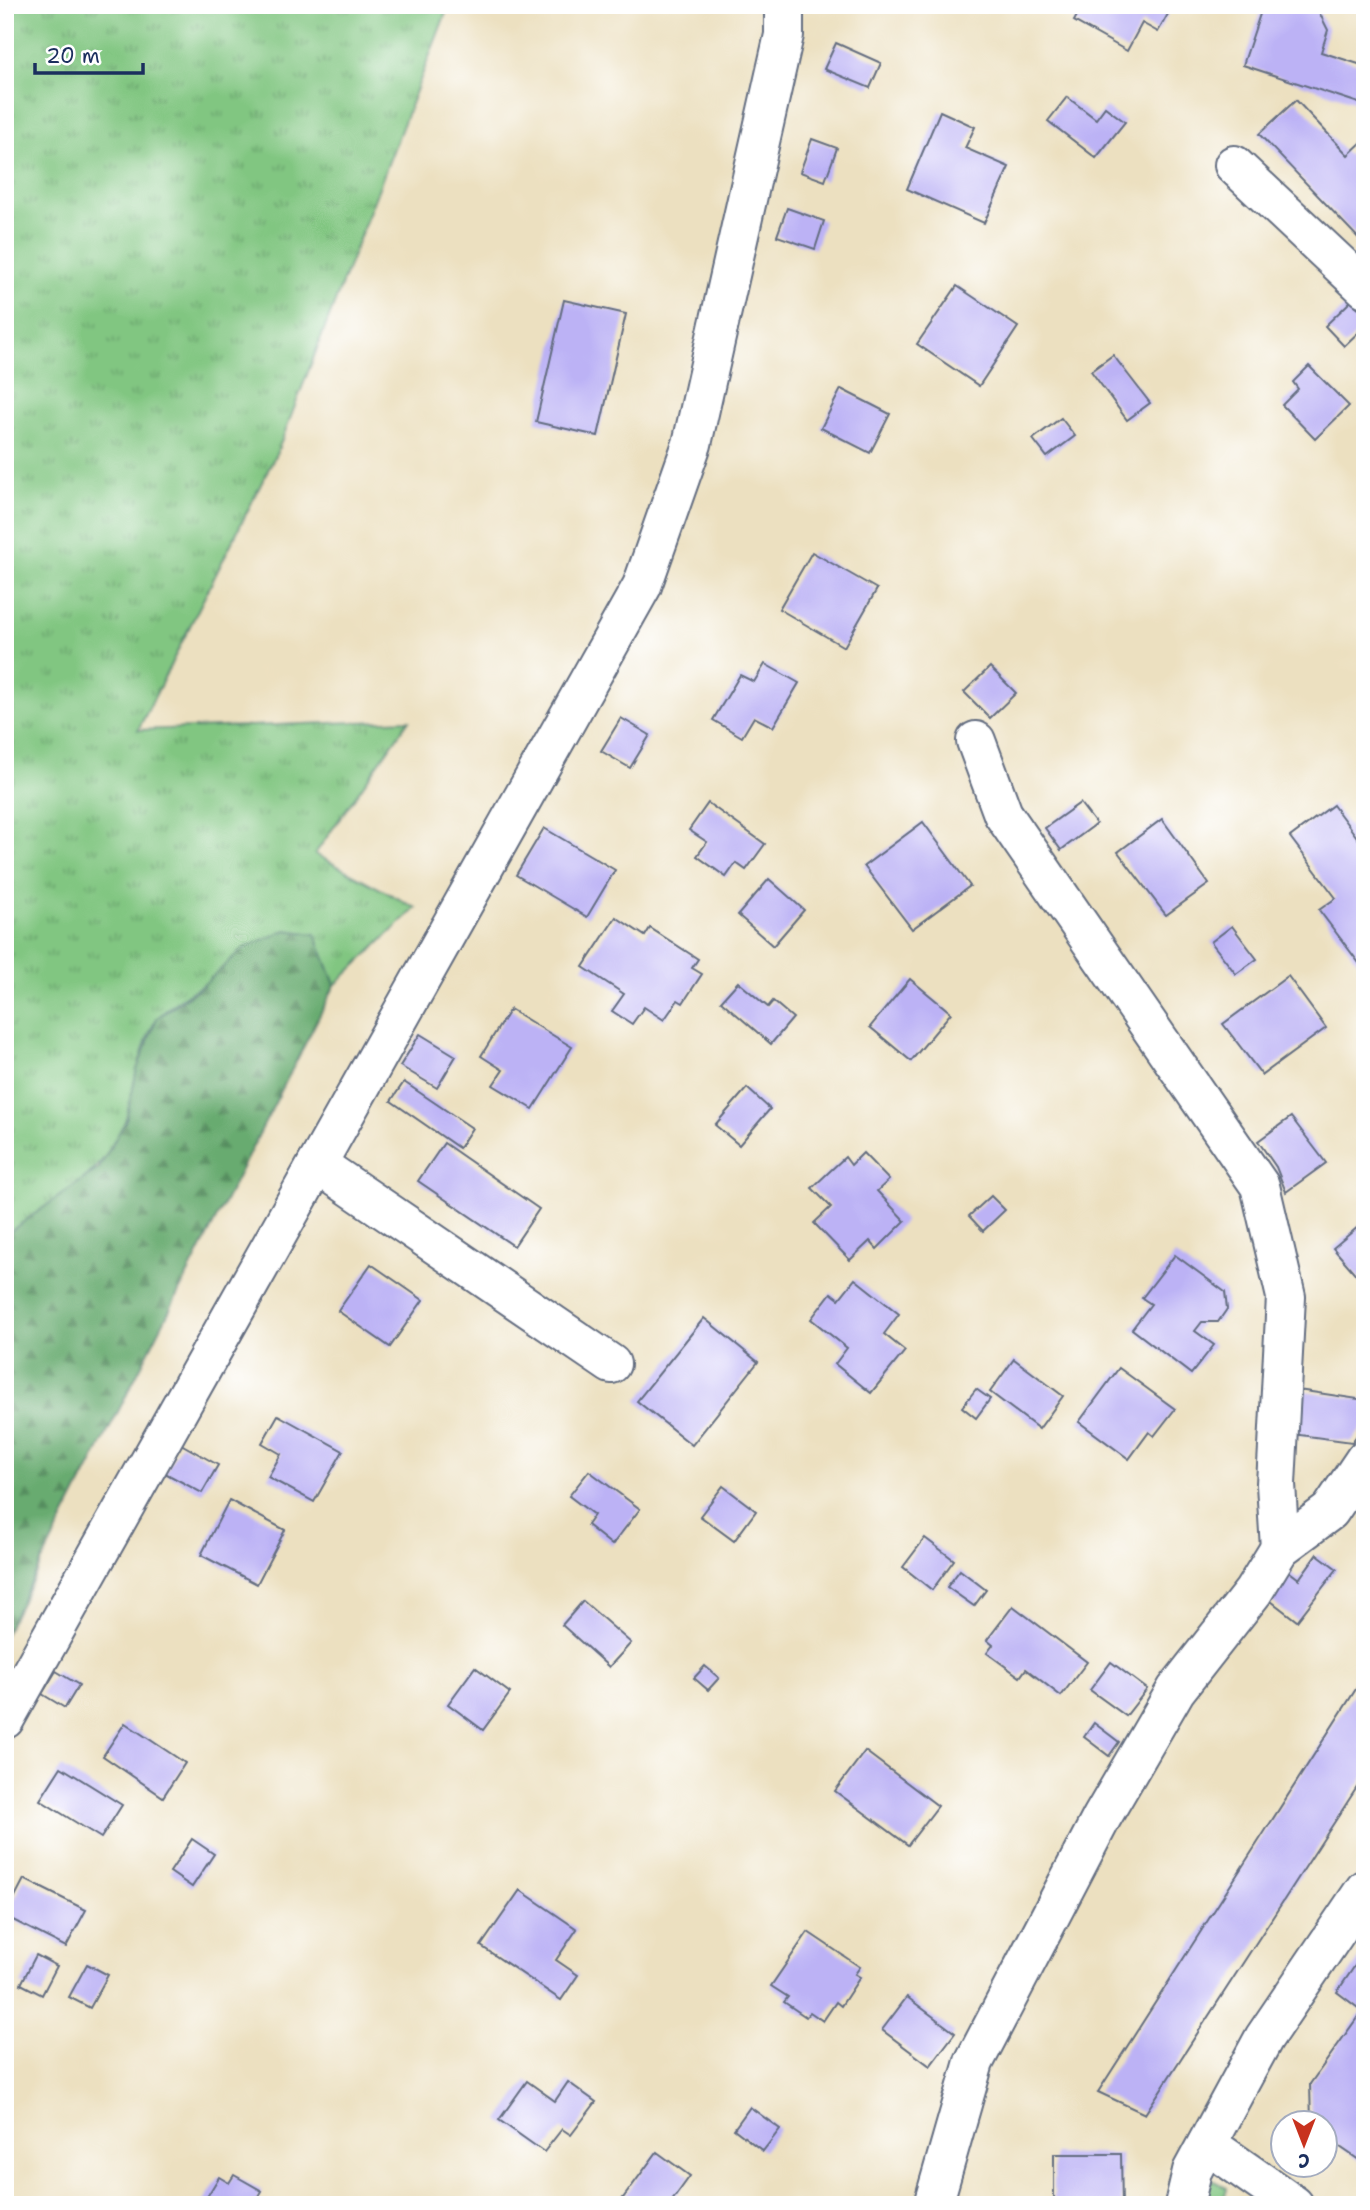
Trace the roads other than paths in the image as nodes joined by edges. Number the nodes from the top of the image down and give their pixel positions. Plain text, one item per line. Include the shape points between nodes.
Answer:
1 (785, 5) edge
2 (1234, 165) dead end
3 (1365, 288) edge
4 (976, 741) dead end
5 (317, 1164) junction
6 (611, 1364) dead end
7 (1365, 1459) edge
8 (1280, 1548) junction
9 (5, 1720) edge
10 (1365, 1889) edge
11 (1207, 2144) junction
12 (933, 2205) edge
13 (1184, 2205) edge
14 (1294, 2205) edge

1 - 5 street via 785,35 692,444 642,586
2 - 3 street
4 - 8 street via 1003,814 1260,1186 1286,1297 1276,1484
5 - 6 street
5 - 9 street
7 - 8 street via 1330,1511
8 - 12 street via 1253,1592 1176,1690 1037,1939 974,2062
10 - 11 street via 1264,2038
11 - 13 street via 1192,2171
11 - 14 street

